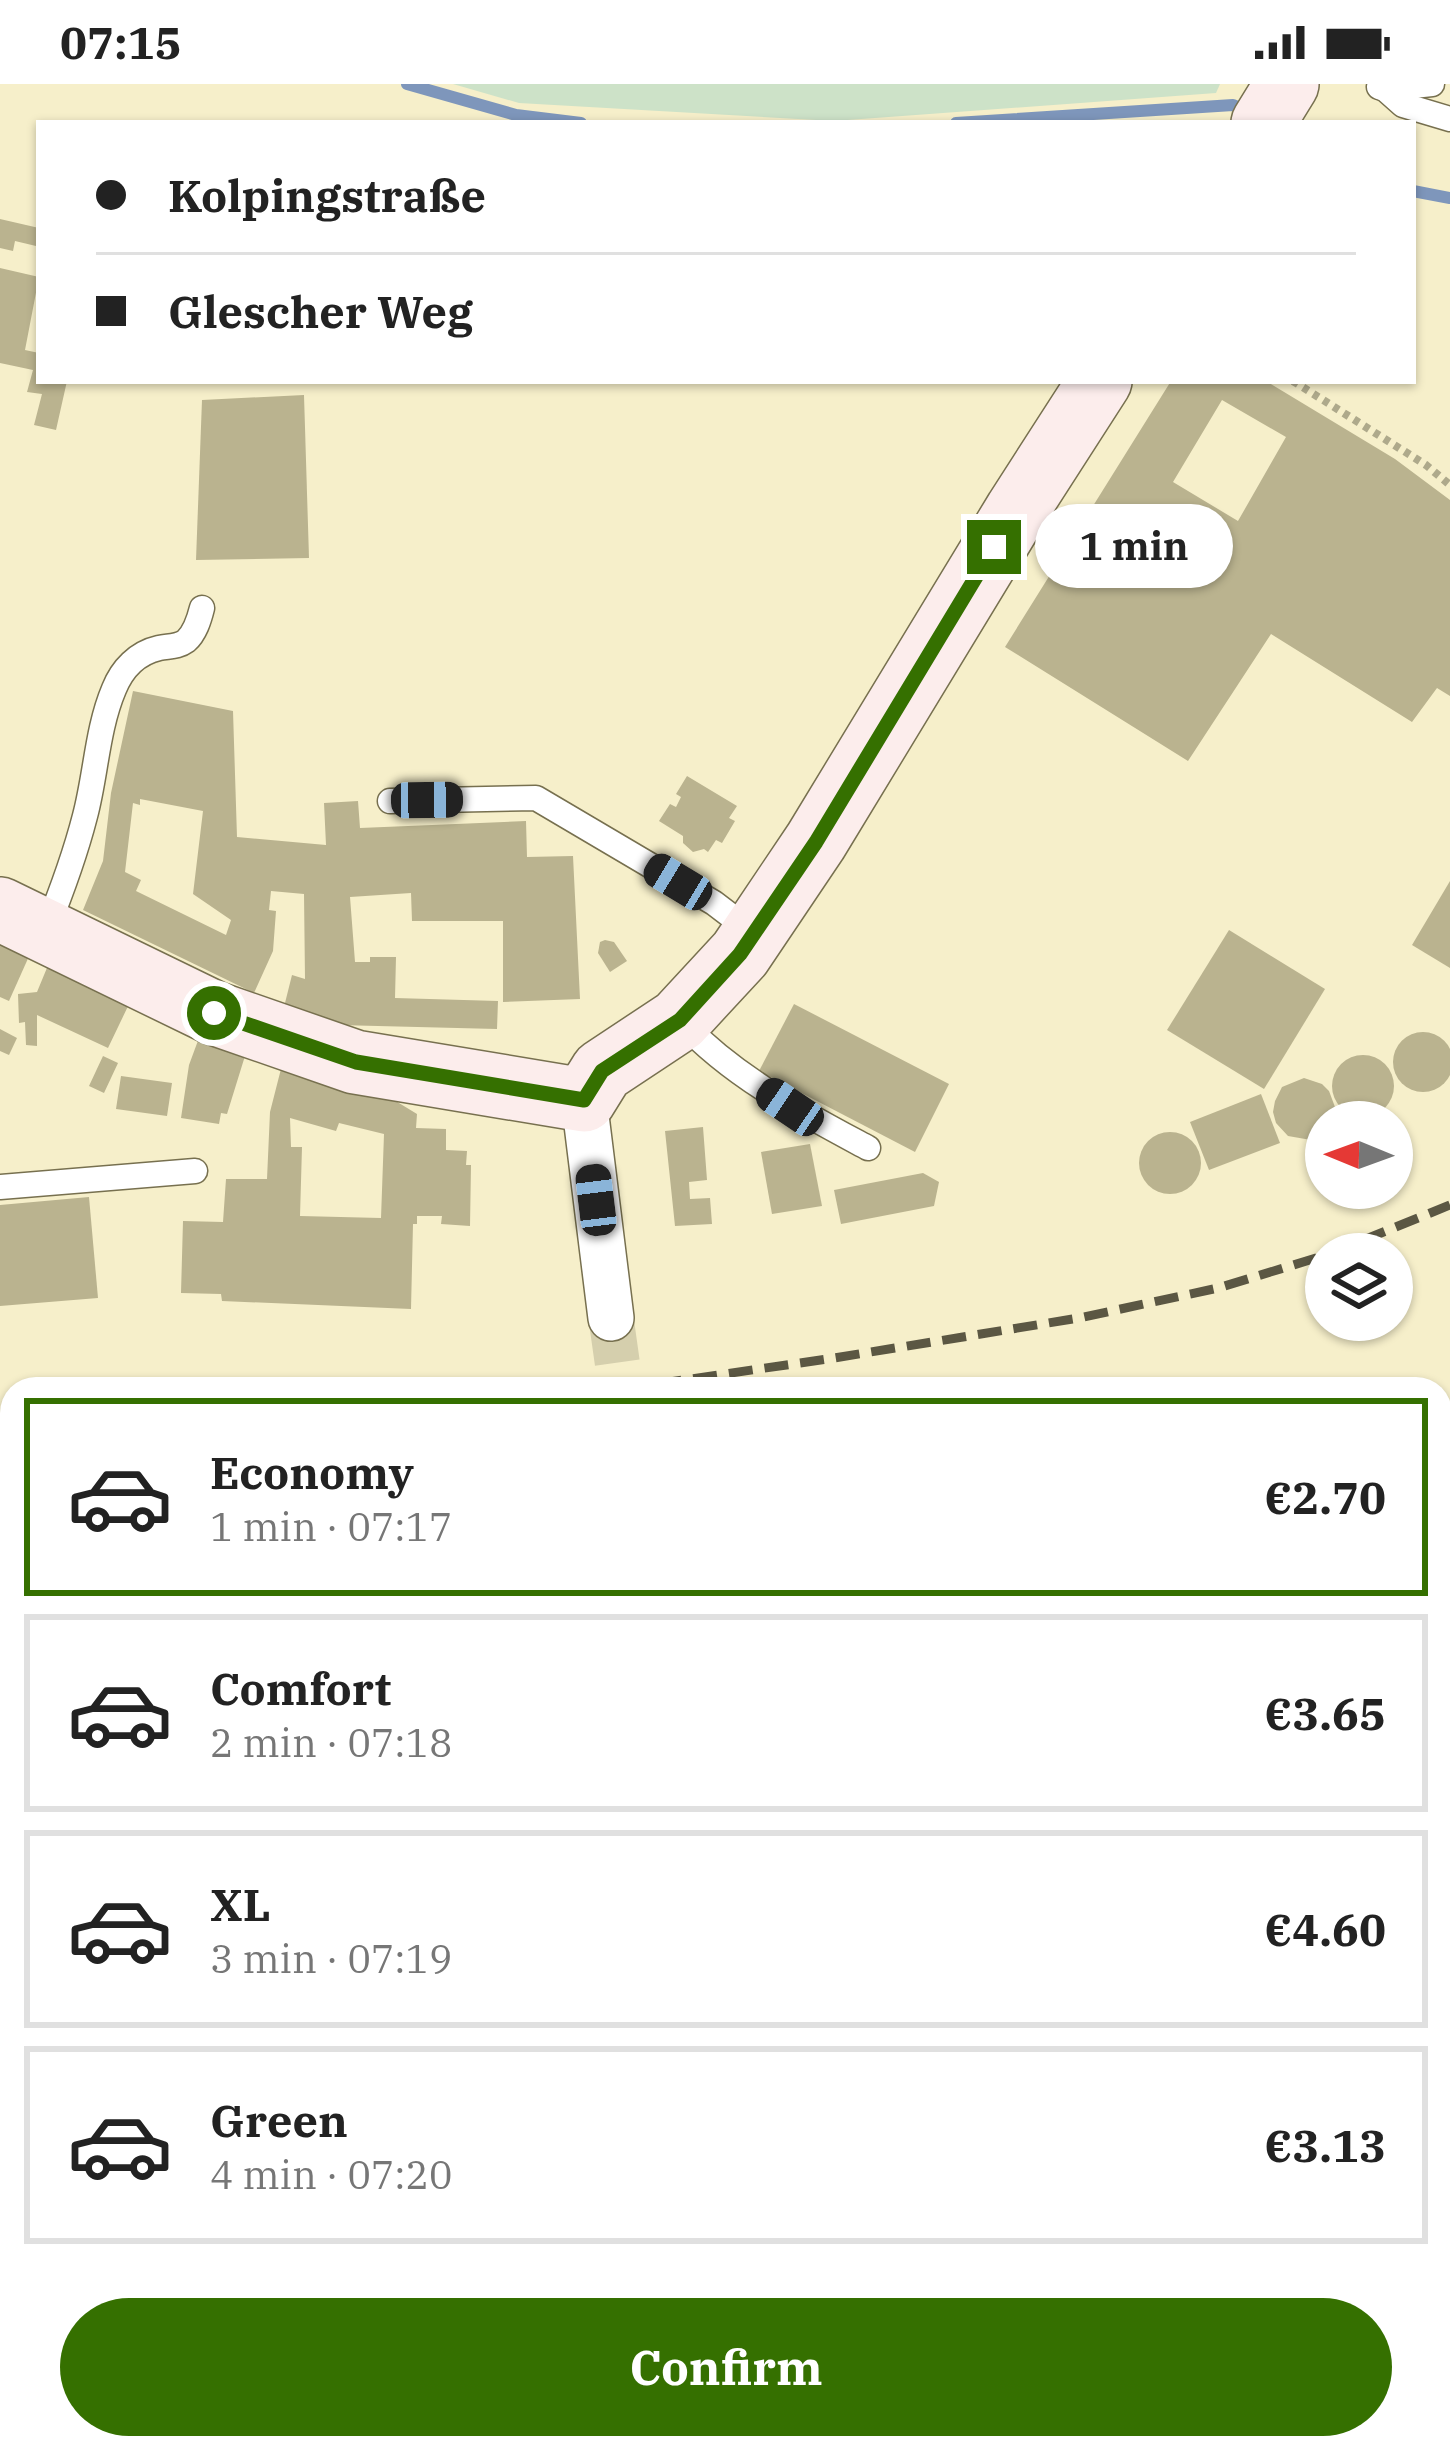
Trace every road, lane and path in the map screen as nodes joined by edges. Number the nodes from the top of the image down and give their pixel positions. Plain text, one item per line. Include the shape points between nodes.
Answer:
1 (1286, 84) edge
2 (1432, 84) edge
3 (1378, 87) edge
4 (1450, 119) edge
5 (1265, 120) edge
6 (1098, 384) edge
7 (1298, 384) edge
8 (1450, 484) edge
9 (202, 608) dead end
10 (390, 801) dead end
11 (22, 921) edge
12 (754, 933) junction
13 (680, 1020) junction
14 (584, 1100) junction
15 (868, 1148) dead end
16 (195, 1171) dead end
17 (0, 1187) edge
18 (611, 1318) tunnel mouth

1 - 5 street
2 - 3 lane
3 - 4 lane via 1403,105
6 - 12 street
7 - 8 path
9 - 11 lane via 190,638 125,668 60,896
10 - 12 lane via 536,798
11 - 14 street via 214,1013 356,1062
12 - 13 street
13 - 14 street via 602,1071
13 - 15 lane via 710,1052 790,1107
14 - 18 street
16 - 17 lane

